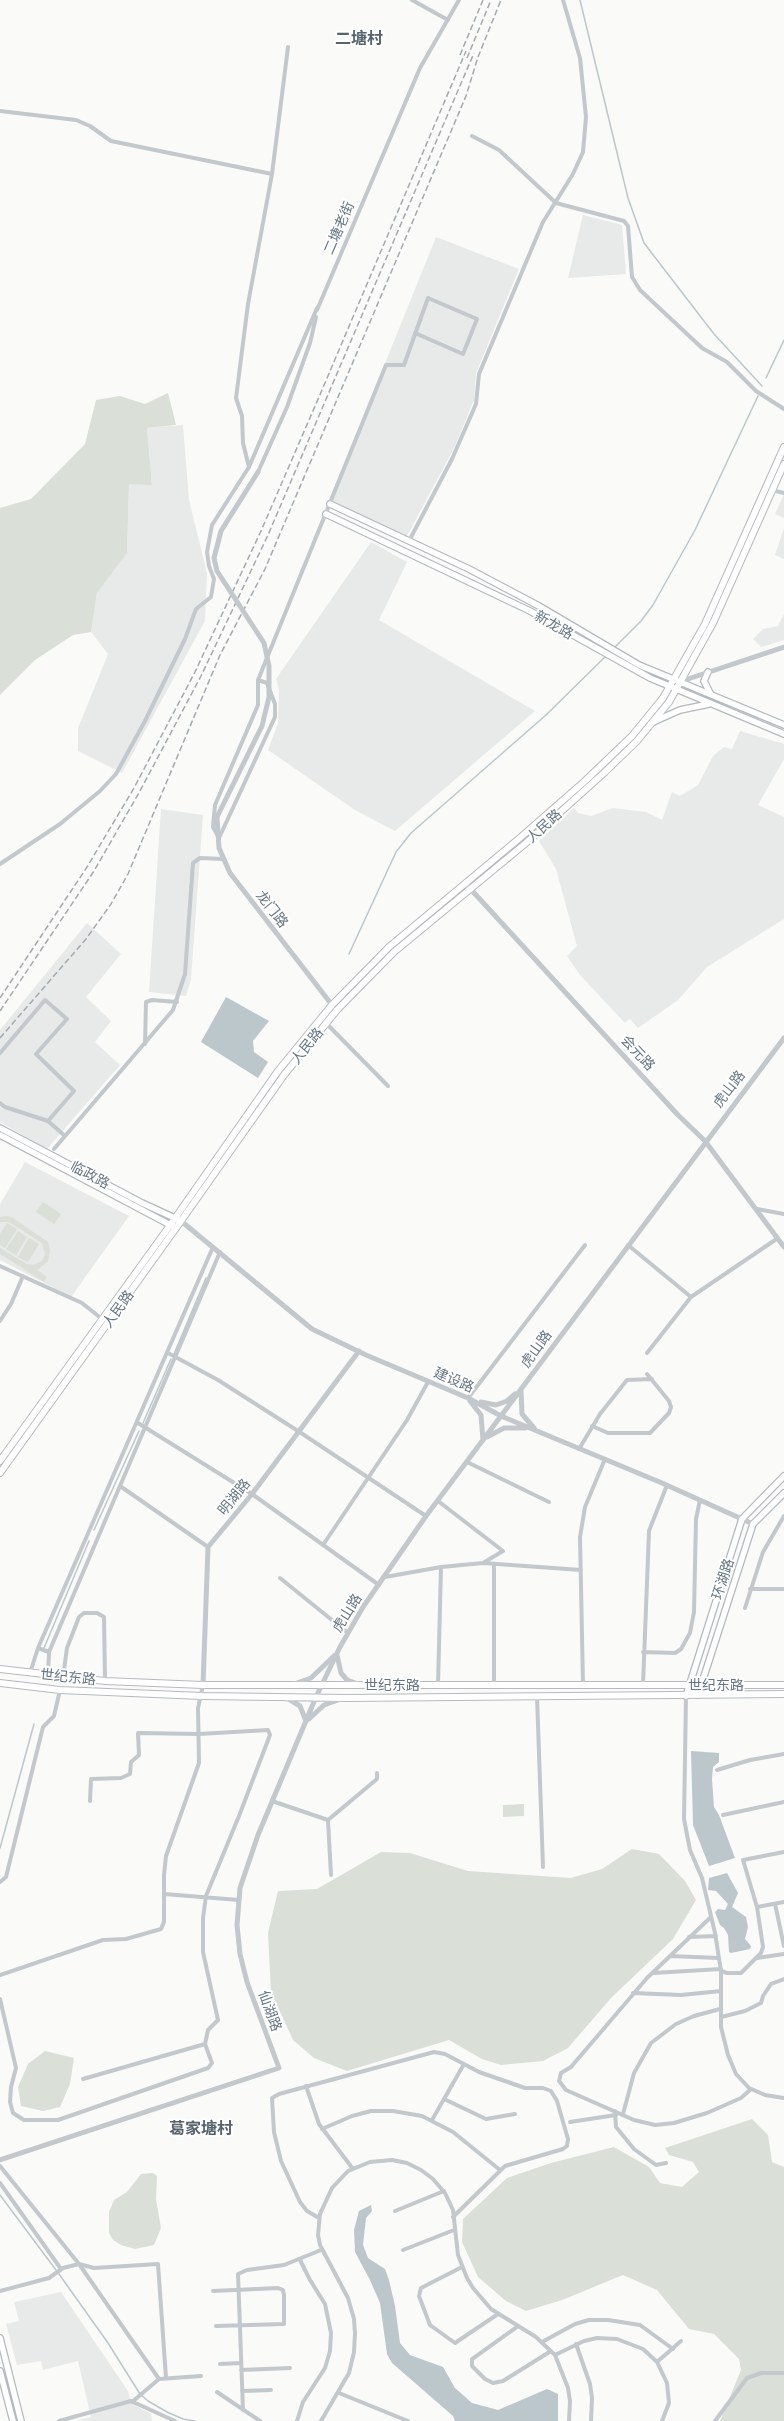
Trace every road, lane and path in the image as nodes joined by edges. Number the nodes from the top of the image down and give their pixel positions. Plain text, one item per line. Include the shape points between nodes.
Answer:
1 (412, 0) edge
2 (459, 0) edge
3 (563, 0) edge
4 (448, 20) junction
5 (288, 47) dead end
6 (0, 111) edge
7 (472, 136) dead end
8 (272, 174) junction
9 (556, 203) junction
10 (317, 308) junction
11 (415, 333) junction
12 (784, 410) edge
13 (784, 446) edge
14 (784, 464) edge
15 (249, 467) junction
16 (258, 472) joint
17 (772, 490) junction
18 (784, 493) edge
19 (330, 504) junction
20 (326, 514) junction
21 (409, 541) junction
22 (784, 647) edge
23 (708, 672) junction
24 (258, 680) junction
25 (674, 680) junction
26 (682, 681) junction
27 (670, 686) junction
28 (677, 689) junction
29 (710, 693) junction
30 (711, 704) junction
31 (652, 722) junction
32 (784, 725) edge
33 (784, 734) edge
34 (219, 838) junction
35 (223, 859) junction
36 (0, 864) edge
37 (467, 886) junction
38 (177, 1002) junction
39 (332, 1005) junction
40 (323, 1020) junction
41 (784, 1038) edge
42 (145, 1044) junction
43 (0, 1053) edge
44 (388, 1086) dead end
45 (0, 1103) edge
46 (48, 1121) junction
47 (0, 1128) edge
48 (0, 1135) edge
49 (65, 1136) junction
50 (705, 1141) junction
51 (22, 1142) junction
52 (54, 1149) dead end
53 (757, 1209) junction
54 (784, 1214) edge
55 (176, 1217) junction
56 (181, 1221) junction
57 (174, 1226) junction
58 (778, 1238) junction
59 (585, 1245) dead end
60 (628, 1245) junction
61 (213, 1247) junction
62 (784, 1247) edge
63 (220, 1252) junction
64 (0, 1266) edge
65 (23, 1276) junction
66 (690, 1298) junction
67 (102, 1319) junction
68 (0, 1321) edge
69 (359, 1351) junction
70 (168, 1353) junction
71 (647, 1353) dead end
72 (176, 1356) junction
73 (647, 1374) dead end
74 (652, 1379) junction
75 (428, 1382) junction
76 (521, 1389) junction
77 (468, 1398) junction
78 (502, 1416) junction
79 (138, 1423) junction
80 (592, 1426) junction
81 (145, 1428) junction
82 (298, 1431) junction
83 (537, 1431) junction
84 (483, 1440) junction
85 (579, 1448) junction
86 (605, 1459) junction
87 (0, 1461) edge
88 (467, 1462) junction
89 (0, 1473) edge
90 (368, 1476) junction
91 (784, 1476) edge
92 (667, 1485) junction
93 (120, 1486) junction
94 (784, 1493) edge
95 (252, 1494) junction
96 (700, 1500) junction
97 (438, 1501) junction
98 (550, 1502) dead end
99 (426, 1516) junction
100 (784, 1516) edge
101 (742, 1519) junction
102 (753, 1524) junction
103 (88, 1535) junction
104 (96, 1539) junction
105 (323, 1545) junction
106 (208, 1547) junction
107 (483, 1563) junction
108 (494, 1565) junction
109 (441, 1567) junction
110 (581, 1570) junction
111 (385, 1577) junction
112 (280, 1578) dead end
113 (379, 1585) junction
114 (750, 1589) junction
115 (784, 1589) edge
116 (745, 1608) dead end
117 (348, 1633) junction
118 (38, 1648) junction
119 (49, 1652) junction
120 (337, 1652) junction
121 (643, 1652) junction
122 (0, 1669) edge
123 (30, 1673) junction
124 (48, 1675) junction
125 (63, 1677) junction
126 (105, 1681) junction
127 (0, 1683) edge
128 (494, 1684) junction
129 (203, 1685) junction
130 (293, 1685) junction
131 (322, 1685) junction
132 (361, 1685) junction
133 (438, 1685) junction
134 (583, 1685) junction
135 (643, 1685) junction
136 (689, 1686) junction
137 (701, 1686) junction
138 (784, 1686) edge
139 (60, 1690) junction
140 (784, 1694) edge
141 (698, 1695) junction
142 (202, 1696) junction
143 (537, 1696) junction
144 (686, 1696) junction
145 (284, 1697) junction
146 (316, 1697) junction
147 (346, 1698) junction
148 (306, 1722) junction
149 (199, 1734) junction
150 (784, 1754) edge
151 (717, 1770) dead end
152 (377, 1773) dead end
153 (90, 1801) dead end
154 (272, 1801) junction
155 (784, 1802) edge
156 (723, 1815) dead end
157 (328, 1820) junction
158 (784, 1852) edge
159 (543, 1866) dead end
160 (331, 1875) dead end
161 (0, 1882) edge
162 (164, 1894) junction
163 (206, 1896) junction
164 (239, 1900) junction
165 (784, 1902) edge
166 (775, 1904) junction
167 (757, 1907) junction
168 (711, 1917) junction
169 (716, 1936) junction
170 (689, 1937) junction
171 (784, 1946) edge
172 (784, 1954) edge
173 (670, 1956) junction
174 (719, 1958) junction
175 (757, 1958) junction
176 (721, 1970) junction
177 (653, 1973) junction
178 (0, 1975) edge
179 (784, 1979) edge
180 (721, 1991) junction
181 (633, 1993) junction
182 (0, 1999) edge
183 (720, 2009) junction
184 (721, 2016) junction
185 (205, 2044) junction
186 (464, 2064) junction
187 (83, 2079) dead end
188 (306, 2086) junction
189 (752, 2089) junction
190 (784, 2098) edge
191 (444, 2099) junction
192 (615, 2113) junction
193 (515, 2114) dead end
194 (623, 2114) junction
195 (432, 2120) junction
196 (570, 2122) dead end
197 (322, 2129) junction
198 (0, 2160) edge
199 (666, 2163) dead end
200 (0, 2166) edge
201 (353, 2169) junction
202 (500, 2170) junction
203 (0, 2184) edge
204 (444, 2191) junction
205 (395, 2211) dead end
206 (453, 2217) junction
207 (319, 2218) junction
208 (454, 2230) junction
209 (321, 2250) junction
210 (403, 2250) dead end
211 (300, 2260) junction
212 (79, 2264) junction
213 (462, 2267) junction
214 (61, 2269) junction
215 (238, 2290) junction
216 (0, 2291) edge
217 (213, 2291) dead end
218 (498, 2314) junction
219 (216, 2326) dead end
220 (240, 2326) junction
221 (518, 2326) junction
222 (0, 2338) edge
223 (681, 2341) dead end
224 (542, 2342) junction
225 (576, 2344) junction
226 (673, 2349) junction
227 (551, 2351) junction
228 (555, 2355) junction
229 (657, 2362) junction
230 (241, 2363) junction
231 (220, 2364) dead end
232 (290, 2368) dead end
233 (241, 2370) junction
234 (0, 2371) edge
235 (784, 2373) edge
236 (201, 2376) dead end
237 (159, 2378) junction
238 (166, 2378) junction
239 (271, 2390) dead end
240 (242, 2391) junction
241 (217, 2392) dead end
242 (339, 2393) junction
243 (132, 2402) junction
244 (243, 2410) junction
245 (13, 2421) edge
246 (21, 2421) edge
247 (59, 2421) edge
248 (175, 2421) edge
249 (260, 2421) edge
250 (297, 2421) edge
251 (321, 2421) edge
252 (408, 2421) edge
253 (569, 2421) edge
254 (591, 2421) edge
255 (662, 2421) edge
256 (715, 2421) edge

1 - 4 street
2 - 4 street, 二塘老街
3 - 9 street via 580,58 586,117 583,152
4 - 10 street, 二塘老街 via 420,68
5 - 8 street
6 - 8 street via 76,120 90,126 111,141
7 - 9 street via 499,150
8 - 15 street via 248,304 236,398 242,416 243,443
9 - 12 street via 624,221 628,226 632,277 640,290 702,348 729,364 756,391
9 - 21 street via 541,226 479,374 476,404 452,458
10 - 15 street
10 - 16 street, 二塘老街 via 310,343 295,386
11 - 11 street via 463,354 478,319 428,298
11 - 19 street via 404,365 386,365
13 - 25 main road, 人民路 via 705,624
14 - 17 main road, 人民路
15 - 36 street via 212,525 207,552 214,579 212,597 196,609 185,639 145,722 116,774 72,814
16 - 34 street, 龙门路, bridge via 222,531 214,558 217,571 264,643 269,666 269,697 262,726 217,817
17 - 18 street
17 - 26 main road, 人民路 via 713,623
19 - 20 street
19 - 21 main road, 新龙路
20 - 24 street
20 - 27 main road, 新龙路 via 530,611 626,666
21 - 25 main road, 新龙路 via 539,606 630,660
22 - 23 street
23 - 26 street
23 - 29 main road via 704,681
24 - 34 street via 258,705 215,805 213,827
24 - 34 street via 267,683 275,704 275,717
25 - 26 main road, 新龙路
25 - 27 main road, 人民路
26 - 28 main road, 人民路
26 - 29 main road, 新龙路
27 - 28 main road, 新龙路
27 - 37 main road, 人民路 via 632,736
28 - 30 main road, 新龙路
28 - 31 main road, 人民路
29 - 32 main road, 新龙路
30 - 31 main road via 680,710
30 - 33 main road, 新龙路
31 - 37 main road, 人民路 via 637,741 590,786
34 - 35 street, 龙门路
35 - 38 street via 200,858 193,863 187,955
35 - 39 street, 龙门路 via 238,884
37 - 39 main road, 人民路 via 389,947
37 - 40 main road, 人民路
37 - 50 street, 会元路
38 - 42 street
38 - 42 street via 146,1002
39 - 40 main road, 人民路
40 - 44 street
40 - 55 main road, 人民路 via 274,1077
40 - 56 main road, 人民路
41 - 50 street, 虎山路
42 - 49 street
43 - 46 street via 45,1000 66,1019 36,1054 74,1091
45 - 46 street via 5,1108
46 - 49 street
47 - 51 main road, 临政路
48 - 51 main road, 临政路
49 - 52 street
50 - 53 street, 会元路
50 - 60 street, 虎山路
51 - 55 main road, 临政路
51 - 57 main road, 临政路
53 - 54 street
53 - 58 street, 会元路
55 - 56 main road, 临政路
55 - 57 main road, 人民路
56 - 57 main road, 人民路
56 - 61 street, 建设路
57 - 67 main road, 人民路
57 - 89 main road, 人民路
58 - 62 street, 会元路
58 - 66 street
59 - 77 street
60 - 66 street
60 - 76 street, 虎山路
61 - 63 street, 建设路
61 - 70 street
63 - 69 street, 建设路 via 312,1329
63 - 72 street
64 - 65 street
65 - 67 street via 82,1303
65 - 68 street via 12,1304
66 - 71 street
67 - 87 main road, 人民路
69 - 75 street, 建设路
69 - 82 street, 明湖路
70 - 72 street
70 - 79 street
72 - 81 street
72 - 82 street
73 - 74 street
74 - 80 street via 627,1380
74 - 80 street via 671,1407 669,1413 650,1433 608,1433
75 - 77 street, 建设路
75 - 90 street via 407,1420
76 - 77 street via 507,1401 496,1405
76 - 78 street, 虎山路
76 - 83 street via 522,1414
77 - 78 street, 建设路
77 - 84 street via 481,1415
78 - 83 street, 建设路
78 - 84 street, 虎山路
79 - 81 street
79 - 103 street
80 - 85 street
81 - 93 street
81 - 95 street
82 - 90 street
82 - 95 street, 明湖路
83 - 84 street via 517,1427 504,1428
83 - 85 street, 建设路
84 - 88 street, 虎山路
85 - 86 street, 建设路
86 - 92 street, 建设路
86 - 110 street via 583,1512 580,1537
88 - 97 street, 虎山路
88 - 98 street
90 - 99 street
90 - 105 street
91 - 101 main road, 环湖路
92 - 96 street, 建设路
92 - 121 street via 649,1531
93 - 104 street
93 - 106 street
94 - 102 main road, 环湖路
95 - 105 street
95 - 106 street, 明湖路
96 - 101 street, 建设路
96 - 121 street via 696,1519 694,1612 690,1633 681,1650 675,1653
97 - 99 street, 虎山路
97 - 107 street via 503,1551
99 - 111 street, 虎山路
100 - 114 street via 763,1552
101 - 102 street, 建设路
101 - 136 main road, 环湖路
102 - 137 main road, 环湖路
103 - 104 street
103 - 118 street
104 - 119 street
105 - 113 street
106 - 129 street
107 - 108 street
107 - 109 street
108 - 110 street
108 - 128 street
109 - 111 street
109 - 133 street
110 - 134 street
111 - 113 street, 虎山路
112 - 117 street
113 - 117 street, 虎山路
114 - 115 street
114 - 116 street
117 - 120 street, 虎山路
118 - 119 street
118 - 123 street
119 - 124 street
120 - 130 street via 311,1678
120 - 131 street, 虎山路
120 - 132 street via 341,1673 347,1680
121 - 135 street
122 - 123 main road, 世纪东路
123 - 124 main road, 世纪东路
124 - 125 main road, 世纪东路
125 - 126 main road, 世纪东路
125 - 126 street via 67,1648 79,1617 84,1613 96,1613 104,1617
126 - 129 main road, 世纪东路
127 - 139 main road, 世纪东路
128 - 133 main road, 世纪东路
128 - 134 main road, 世纪东路
129 - 130 main road, 世纪东路
129 - 142 street
130 - 131 main road, 世纪东路
131 - 132 main road, 世纪东路
131 - 146 street, 仙湖路
132 - 133 main road, 世纪东路
134 - 135 main road, 世纪东路
135 - 136 main road, 世纪东路
136 - 137 main road, 世纪东路
136 - 144 main road, 环湖路
137 - 138 main road, 世纪东路
137 - 141 main road, 环湖路
139 - 142 main road, 世纪东路
139 - 161 street via 54,1716 42,1727 6,1877
140 - 141 main road, 世纪东路
141 - 144 main road, 世纪东路
142 - 145 main road, 世纪东路
142 - 149 street via 198,1708
143 - 144 main road, 世纪东路
143 - 147 main road, 世纪东路
143 - 159 street
144 - 168 street via 684,1819 690,1850 702,1878
145 - 146 main road, 世纪东路
145 - 148 street via 300,1706
146 - 147 main road, 世纪东路
146 - 148 street, 仙湖路
147 - 148 street via 324,1704
148 - 154 street, 仙湖路
149 - 153 street via 138,1733 139,1755 131,1762 130,1774 121,1778 91,1779
149 - 162 street via 197,1770 166,1856
149 - 163 street via 268,1730 270,1735
150 - 151 street via 750,1760
152 - 157 street via 377,1779
154 - 157 street
154 - 164 street, 仙湖路 via 248,1862
155 - 156 street
157 - 160 street
158 - 167 street via 744,1860
162 - 163 street
162 - 178 street via 164,1922 159,1931 126,1939 103,1940
163 - 164 street
163 - 185 street via 203,1952 218,2020 208,2030
164 - 198 street, 仙湖路 via 238,1939 243,1968 279,2068
165 - 166 street
166 - 167 street
166 - 171 street
167 - 175 street via 763,1947
168 - 169 street
168 - 170 street
169 - 170 street
169 - 174 street
170 - 173 street
172 - 175 street
173 - 174 street
173 - 177 street
174 - 176 street
175 - 176 street via 741,1972 727,1973
176 - 177 street
176 - 180 street
177 - 181 street
179 - 184 street via 771,1984 762,2003 744,2011
180 - 181 street via 681,1995
180 - 183 street
181 - 192 street via 571,2068 561,2073 559,2079 566,2090
182 - 185 street via 16,2068 10,2102 14,2113 24,2120 58,2120 208,2068 212,2063
183 - 184 street
183 - 194 street via 676,2024 651,2043 634,2073
184 - 189 street via 731,2066 742,2082
185 - 187 street
186 - 188 street via 445,2054 434,2052
186 - 191 street
186 - 202 street via 473,2070 526,2088 546,2089 551,2091 557,2100 567,2136 565,2148 518,2161
188 - 197 street via 313,2111
188 - 207 street via 275,2095 271,2104 275,2138 284,2168 305,2209
189 - 190 street via 773,2097
189 - 194 street via 725,2106 674,2123 647,2124
191 - 193 street via 486,2119
191 - 195 street
192 - 194 street
192 - 196 street
192 - 199 street via 616,2127 634,2149 656,2165
195 - 197 street via 404,2112 371,2111
195 - 202 street via 453,2132
197 - 201 street
200 - 212 street
201 - 204 street via 374,2161 398,2161 428,2174
201 - 207 street via 342,2176 332,2188
202 - 206 street
203 - 214 street
204 - 205 street
204 - 206 street via 451,2204
206 - 208 street
207 - 209 street via 318,2235
208 - 210 street
208 - 213 street
209 - 211 street
209 - 242 street via 345,2290 354,2319 352,2360
211 - 215 street via 275,2267 241,2271 238,2276
211 - 250 street via 325,2304 331,2333 325,2368 303,2402
212 - 214 street
212 - 237 street
212 - 238 street via 94,2268 158,2264
213 - 218 street via 473,2288
213 - 218 street via 421,2288 419,2296 430,2324 455,2343
214 - 216 street via 49,2278
215 - 217 street
215 - 220 street
215 - 220 street via 282,2289 285,2321 281,2324
218 - 221 street
219 - 220 street
220 - 230 street
221 - 224 street
221 - 227 street via 472,2359 472,2366 484,2379 493,2382 506,2380
222 - 246 main road
223 - 226 street
224 - 226 street via 560,2330 582,2322 621,2320 646,2329
224 - 227 street
225 - 228 street
225 - 229 street via 597,2338 617,2339 637,2346
225 - 254 street via 590,2384
226 - 229 street
227 - 228 street
228 - 253 street via 568,2388
229 - 255 street via 668,2383 668,2408
230 - 231 street
230 - 233 street
232 - 233 street
233 - 240 street
234 - 245 main road
235 - 256 street via 761,2372 747,2378
236 - 238 street
237 - 238 street
237 - 243 street
239 - 240 street
240 - 244 street
241 - 244 street
242 - 251 street
242 - 252 street
243 - 247 street
243 - 248 street
244 - 249 street

